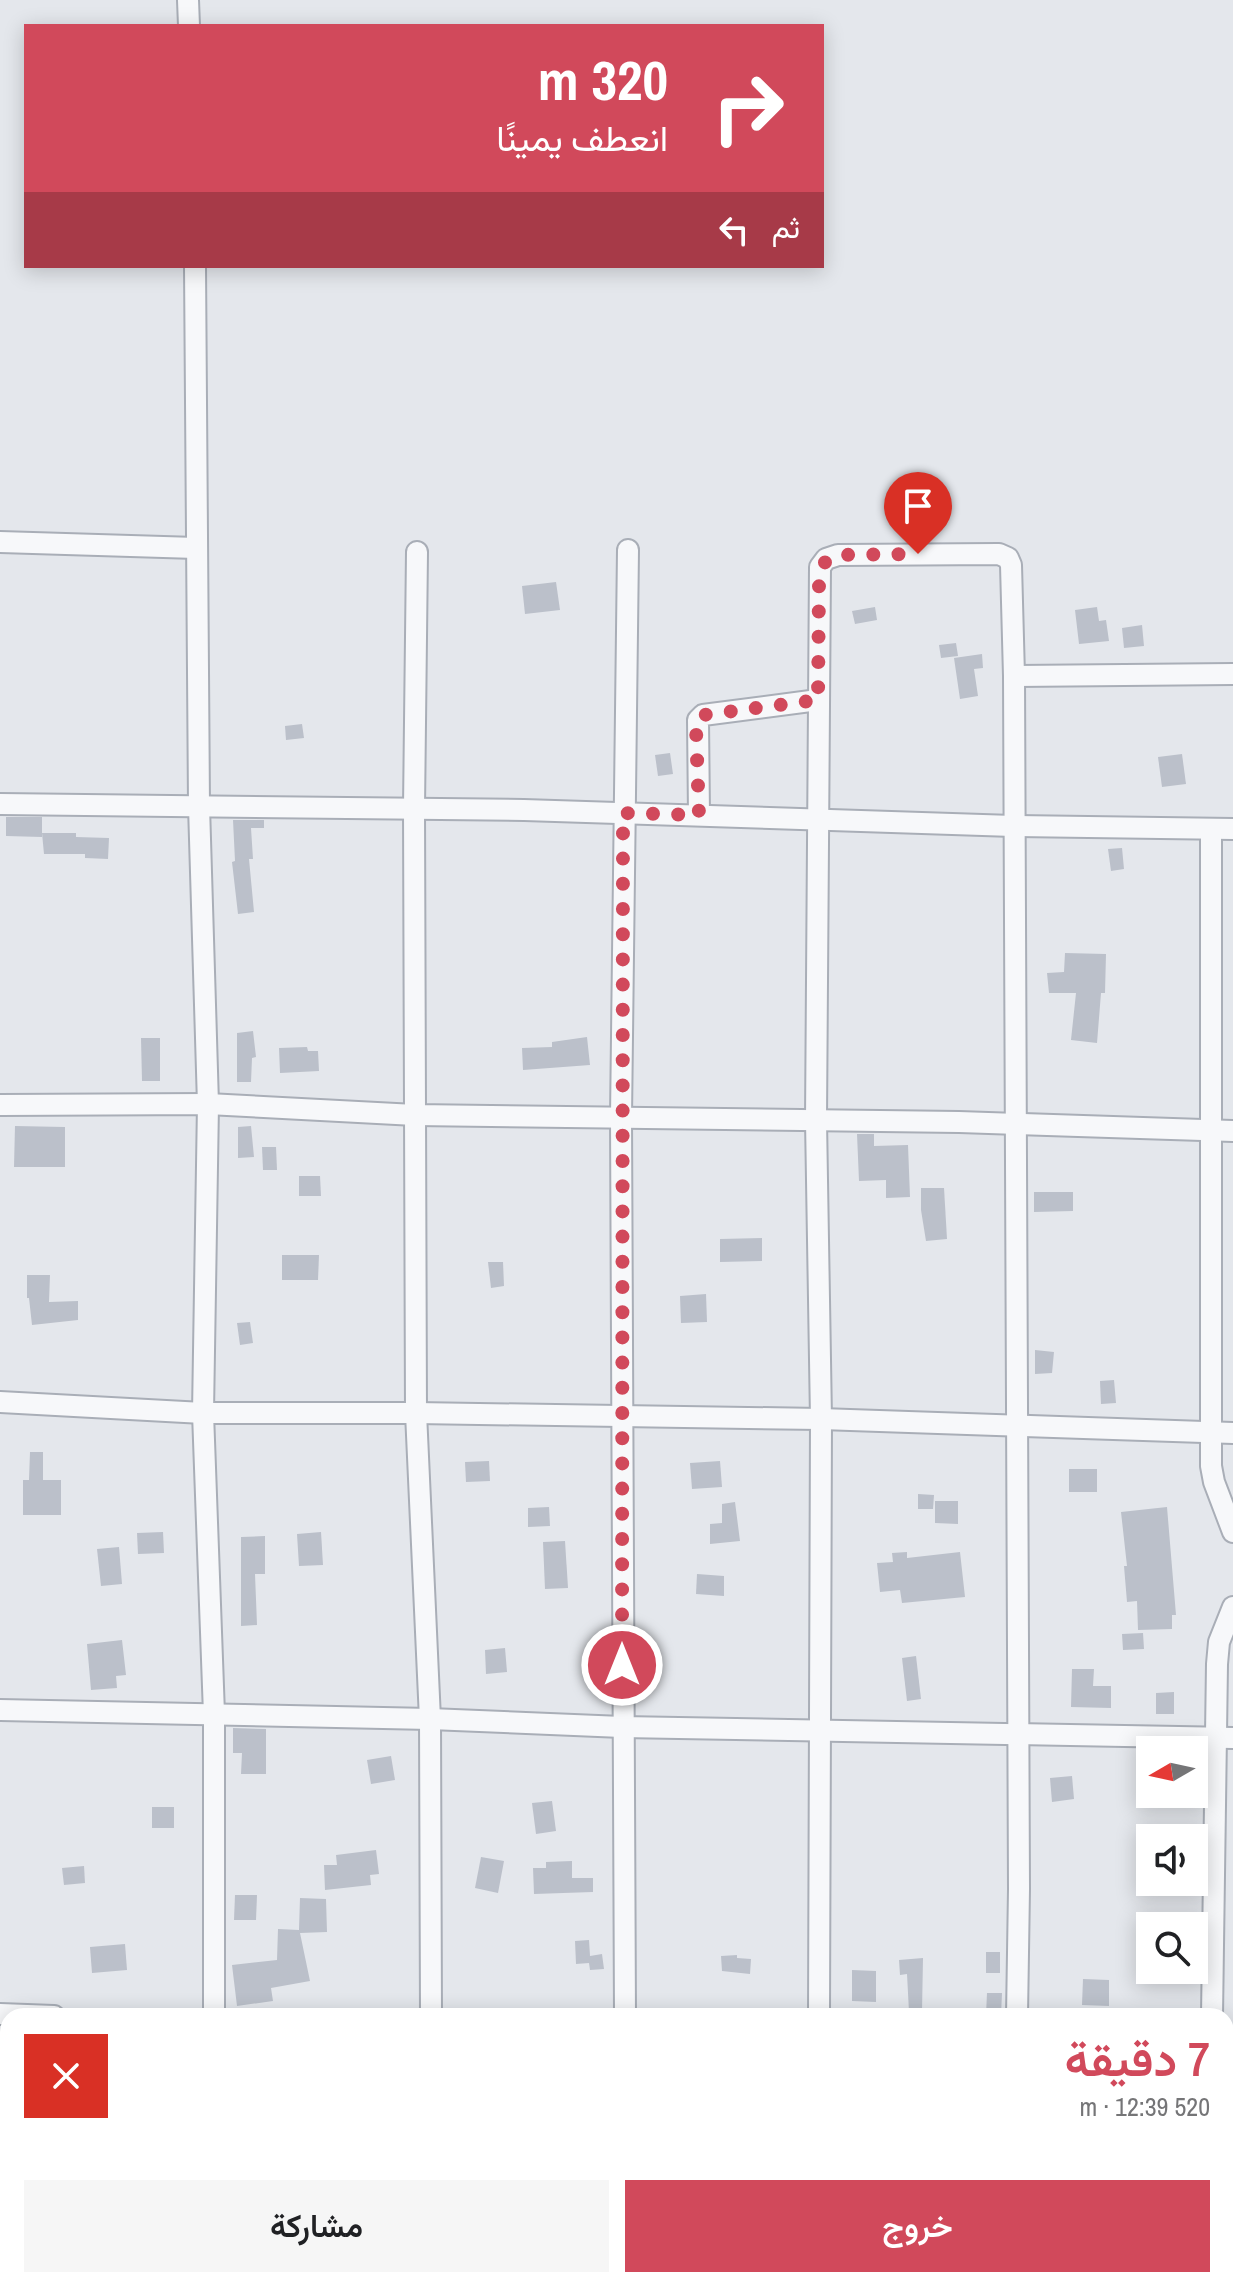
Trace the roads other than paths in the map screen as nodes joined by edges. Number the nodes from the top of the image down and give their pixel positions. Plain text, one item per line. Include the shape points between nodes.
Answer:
1 (188, 0) edge
2 (189, 24) edge
3 (195, 268) edge
4 (0, 542) edge
5 (196, 548) junction
6 (628, 550) dead end
7 (417, 552) dead end
8 (1233, 674) edge
9 (1014, 676) junction
10 (818, 700) junction
11 (0, 804) edge
12 (199, 806) junction
13 (414, 808) junction
14 (623, 813) junction
15 (699, 815) junction
16 (817, 819) junction
17 (1013, 826) junction
18 (1211, 829) junction
19 (1233, 829) edge
20 (208, 1104) junction
21 (0, 1105) edge
22 (415, 1115) junction
23 (621, 1117) junction
24 (816, 1120) junction
25 (1014, 1125) junction
26 (1210, 1130) junction
27 (1233, 1131) edge
28 (0, 1402) edge
29 (203, 1413) junction
30 (416, 1413) junction
31 (621, 1417) junction
32 (821, 1419) junction
33 (1017, 1425) junction
34 (1211, 1432) junction
35 (1233, 1433) edge
36 (1233, 1532) edge
37 (1233, 1607) edge
38 (0, 1710) edge
39 (214, 1714) junction
40 (430, 1719) junction
41 (622, 1727) junction
42 (818, 1731) junction
43 (1019, 1735) junction
44 (1224, 1738) edge
45 (214, 2008) edge
46 (431, 2008) edge
47 (625, 2008) edge
48 (819, 2008) edge
49 (1017, 2008) edge
50 (1212, 2008) edge

1 - 2 street
3 - 5 street
4 - 5 street
5 - 12 street
6 - 14 street
7 - 13 street
8 - 9 street
9 - 10 street via 1008,558 838,555 820,567
9 - 17 street
10 - 15 street via 703,715 698,720
10 - 16 street
11 - 12 street
12 - 13 street
12 - 20 street
13 - 14 street
13 - 22 street
14 - 15 street
14 - 23 street
15 - 16 street
16 - 17 street
16 - 24 street
17 - 18 street
17 - 25 street
18 - 19 street
18 - 26 street
20 - 21 street
20 - 22 street
20 - 29 street
22 - 23 street
22 - 30 street
23 - 24 street
23 - 31 street
24 - 25 street
24 - 32 street
25 - 26 street
25 - 33 street
26 - 27 street
26 - 34 street
28 - 29 street
29 - 30 street
29 - 39 street
30 - 31 street
30 - 40 street
31 - 32 street
31 - 41 street
32 - 33 street
32 - 42 street
33 - 34 street
33 - 43 street
34 - 35 street
34 - 36 street via 1214,1482
37 - 44 street via 1219,1642
38 - 39 street
39 - 40 street
39 - 45 street
40 - 41 street
40 - 46 street
41 - 42 street
41 - 47 street
42 - 43 street
42 - 48 street
43 - 44 street
43 - 49 street
44 - 50 street

